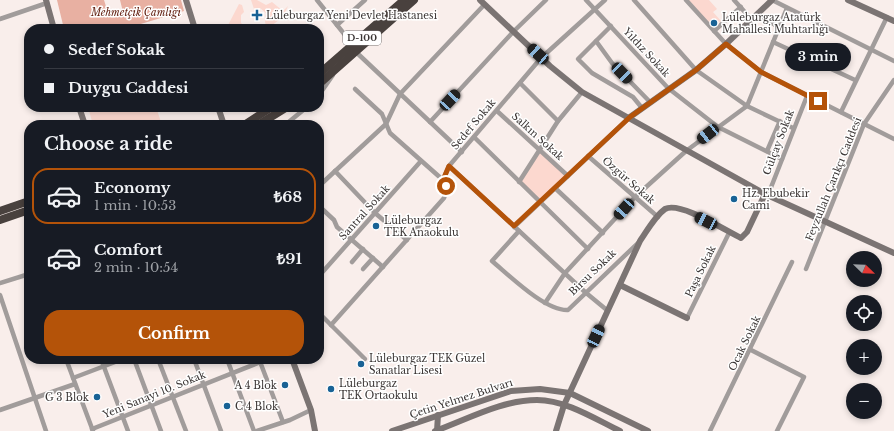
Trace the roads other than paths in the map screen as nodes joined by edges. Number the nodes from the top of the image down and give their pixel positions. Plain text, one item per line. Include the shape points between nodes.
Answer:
1 (186, 0) edge
2 (317, 0) edge
3 (365, 0) edge
4 (404, 0) edge
5 (414, 0) edge
6 (546, 0) edge
7 (586, 0) edge
8 (605, 0) edge
9 (634, 0) edge
10 (686, 0) edge
11 (734, 0) edge
12 (772, 0) edge
13 (848, 0) edge
14 (46, 1) edge
15 (484, 2) edge
16 (740, 7) junction
17 (787, 8) junction
18 (595, 9) junction
19 (758, 15) junction
20 (887, 17) junction
21 (0, 19) edge
22 (752, 20) junction
23 (894, 21) edge
24 (53, 24) edge
25 (193, 24) edge
26 (337, 25) junction
27 (611, 26) junction
28 (779, 28) junction
29 (714, 31) junction
30 (513, 32) junction
31 (596, 40) junction
32 (772, 42) junction
33 (726, 44) junction
34 (871, 48) junction
35 (354, 49) junction
36 (541, 58) junction
37 (894, 61) edge
38 (337, 68) junction
39 (324, 70) edge
40 (696, 70) junction
41 (761, 72) junction
42 (324, 80) edge
43 (855, 80) junction
44 (894, 80) edge
45 (520, 83) junction
46 (324, 88) edge
47 (668, 88) junction
48 (355, 89) dead end
49 (582, 92) junction
50 (400, 94) junction
51 (807, 96) junction
52 (650, 102) junction
53 (747, 106) junction
54 (642, 108) junction
55 (497, 111) junction
56 (264, 112) edge
57 (279, 112) edge
58 (301, 112) edge
59 (841, 112) junction
60 (630, 117) junction
61 (252, 120) edge
62 (266, 120) edge
63 (290, 120) edge
64 (558, 121) junction
65 (780, 121) junction
66 (430, 122) junction
67 (386, 124) junction
68 (864, 124) junction
69 (718, 126) junction
70 (794, 128) junction
71 (474, 137) junction
72 (894, 140) edge
73 (540, 149) junction
74 (686, 151) junction
75 (767, 151) junction
76 (462, 152) junction
77 (588, 156) junction
78 (782, 159) junction
79 (421, 161) junction
80 (449, 166) junction
81 (335, 171) junction
82 (568, 176) junction
83 (443, 180) junction
84 (324, 181) edge
85 (519, 182) junction
86 (555, 188) junction
87 (767, 195) junction
88 (635, 197) junction
89 (540, 202) junction
90 (24, 203) edge
91 (0, 211) edge
92 (324, 211) edge
93 (24, 212) edge
94 (375, 213) junction
95 (658, 217) junction
96 (0, 220) edge
97 (825, 220) junction
98 (514, 226) junction
99 (519, 231) junction
100 (603, 233) junction
101 (729, 233) junction
102 (352, 239) junction
103 (407, 240) junction
104 (640, 240) junction
105 (363, 249) junction
106 (588, 249) junction
107 (894, 253) edge
108 (373, 258) junction
109 (352, 262) dead end
110 (792, 262) dead end
111 (383, 267) junction
112 (363, 269) dead end
113 (806, 269) dead end
114 (324, 270) edge
115 (565, 273) junction
116 (24, 275) edge
117 (0, 282) edge
118 (620, 285) junction
119 (585, 292) junction
120 (0, 295) edge
121 (545, 303) junction
122 (608, 311) junction
123 (324, 318) edge
124 (687, 318) joint
125 (331, 325) junction
126 (751, 350) junction
127 (364, 359) dead end
128 (68, 364) edge
129 (109, 364) edge
130 (136, 364) edge
131 (160, 364) edge
132 (196, 364) edge
133 (229, 364) edge
134 (253, 364) edge
135 (261, 364) edge
136 (294, 364) edge
137 (104, 366) junction
138 (232, 373) junction
139 (73, 378) junction
140 (75, 384) junction
141 (203, 385) junction
142 (570, 393) junction
143 (172, 397) junction
144 (35, 399) junction
145 (564, 405) junction
146 (151, 406) junction
147 (0, 410) edge
148 (311, 410) junction
149 (438, 415) junction
150 (123, 417) junction
151 (283, 422) junction
152 (92, 430) edge
153 (46, 431) edge
154 (128, 431) edge
155 (161, 431) edge
156 (186, 431) edge
157 (221, 431) edge
158 (255, 431) edge
159 (315, 431) edge
160 (392, 431) edge
161 (436, 431) edge
162 (556, 431) edge
163 (620, 431) edge
164 (648, 431) edge
165 (710, 431) edge
166 (777, 431) edge

1 - 25 street
2 - 26 street
3 - 26 street
4 - 35 highway, D-100
5 - 35 highway, D-100
6 - 30 street
7 - 18 street, Yıldız Sokak
8 - 18 street, Sedef Sokak
9 - 40 street
10 - 29 street
11 - 16 street
12 - 17 street
12 - 19 street
13 - 20 street
14 - 21 street
14 - 24 street
15 - 30 street
15 - 50 street
16 - 22 street
16 - 29 street
17 - 28 street
17 - 34 street
18 - 27 street, Yıldız Sokak
18 - 36 street, Sedef Sokak
19 - 22 street
19 - 28 street
20 - 23 street
20 - 34 street
22 - 33 street
26 - 35 street
27 - 31 street
27 - 47 street, Yıldız Sokak
28 - 32 street
29 - 33 street
30 - 36 street
30 - 66 street
31 - 52 street via 612,63
31 - 54 street via 578,59 592,73 634,97
32 - 41 street
32 - 43 street
33 - 40 street
33 - 41 street
34 - 37 street
34 - 43 street
35 - 38 highway, D-100
35 - 39 highway, D-100
35 - 50 street
36 - 45 street, Sedef Sokak
36 - 49 street
38 - 42 highway, D-100
38 - 46 street
40 - 47 street
40 - 53 street
41 - 51 street
41 - 53 street
43 - 59 street
44 - 68 street, Feyzullah Çarıkçı Caddesi
45 - 55 street, Sedef Sokak
45 - 64 street
47 - 52 street
47 - 69 street, Yıldız Sokak
48 - 67 street via 382,114
49 - 60 street
49 - 64 street
50 - 66 street
50 - 67 street
51 - 59 street
51 - 70 street, Gülçay Sokak
52 - 54 street
53 - 65 street
53 - 69 street
54 - 60 street
55 - 71 street, Sedef Sokak
55 - 73 street, Salkın Sokak
56 - 61 highway
57 - 62 highway
58 - 63 street
59 - 68 street
60 - 74 street
60 - 77 street
64 - 73 street
65 - 70 street
65 - 75 street
66 - 76 street
67 - 79 street via 390,133
67 - 81 street
68 - 72 street
68 - 97 street, Feyzullah Çarıkçı Caddesi
69 - 74 street
69 - 75 street, Yıldız Sokak
70 - 78 street, Gülçay Sokak
71 - 76 street, Sedef Sokak
71 - 85 street
73 - 82 street, Salkın Sokak
73 - 85 street
74 - 87 street
74 - 88 street
75 - 78 street, Yıldız Sokak
76 - 80 street, Sedef Sokak
77 - 82 street
77 - 88 street, Özgür Sokak
78 - 87 street, Gülçay Sokak
79 - 83 street
79 - 94 street, Santral Sokak
80 - 83 street, Sedef Sokak
80 - 98 street
81 - 84 street
81 - 94 street
82 - 86 street
83 - 103 street, Sedef Sokak via 447,189 444,198
85 - 89 street
86 - 89 street
86 - 100 street
87 - 97 street
87 - 101 street, Gülçay Sokak via 747,232 741,238
88 - 95 street, Özgür Sokak
88 - 100 street
89 - 98 street
89 - 106 street
90 - 91 highway
92 - 102 street via 334,220 337,227
93 - 96 highway
94 - 102 street, Santral Sokak
94 - 103 street
95 - 101 street, Birsu Sokak via 664,210 672,207 683,209
95 - 104 street, Birsu Sokak
97 - 107 street
97 - 113 street, Feyzullah Çarıkçı Caddesi
98 - 99 street
99 - 115 street
99 - 121 street, Birsu Sokak via 492,262
100 - 106 street
101 - 124 street, Paşa Sokak
102 - 105 street
102 - 114 street, Santral Sokak
103 - 111 street, Sedef Sokak
104 - 118 street
104 - 119 street, Birsu Sokak
105 - 108 street
105 - 109 street
106 - 115 street
108 - 111 street
108 - 112 street
110 - 126 street, Ocak Sokak
111 - 125 street, Sedef Sokak
115 - 119 street
115 - 121 street
116 - 117 street
118 - 122 street
118 - 124 street
119 - 121 street, Birsu Sokak via 568,310 561,310
119 - 122 street
120 - 144 street
122 - 142 street
123 - 125 street
125 - 127 street
126 - 165 street, Ocak Sokak
126 - 166 street via 804,376
128 - 139 street
129 - 137 street
130 - 146 street
131 - 143 street
132 - 141 street
133 - 138 street
134 - 138 street, Yeni Sanayi 10. Sokak
135 - 151 street
136 - 148 street
137 - 139 street
137 - 150 street
138 - 141 street, Yeni Sanayi 10. Sokak
138 - 158 street
139 - 140 street
140 - 144 street
140 - 152 street
141 - 143 street, Yeni Sanayi 10. Sokak
141 - 157 street
142 - 145 street
142 - 149 street, Çetin Yelmez Bulvarı via 540,389 511,391
142 - 164 street, Çetin Yelmez Bulvarı
143 - 146 street, Yeni Sanayi 10. Sokak
143 - 156 street
144 - 147 street
144 - 153 street
145 - 161 street, Çetin Yelmez Bulvarı via 539,400 508,404
145 - 162 street
145 - 163 street, Çetin Yelmez Bulvarı
146 - 150 street, Yeni Sanayi 10. Sokak
146 - 155 street
148 - 151 street
148 - 159 street
149 - 160 street, Çetin Yelmez Bulvarı
149 - 161 street
150 - 152 street, Yeni Sanayi 10. Sokak
150 - 154 street
151 - 158 street

